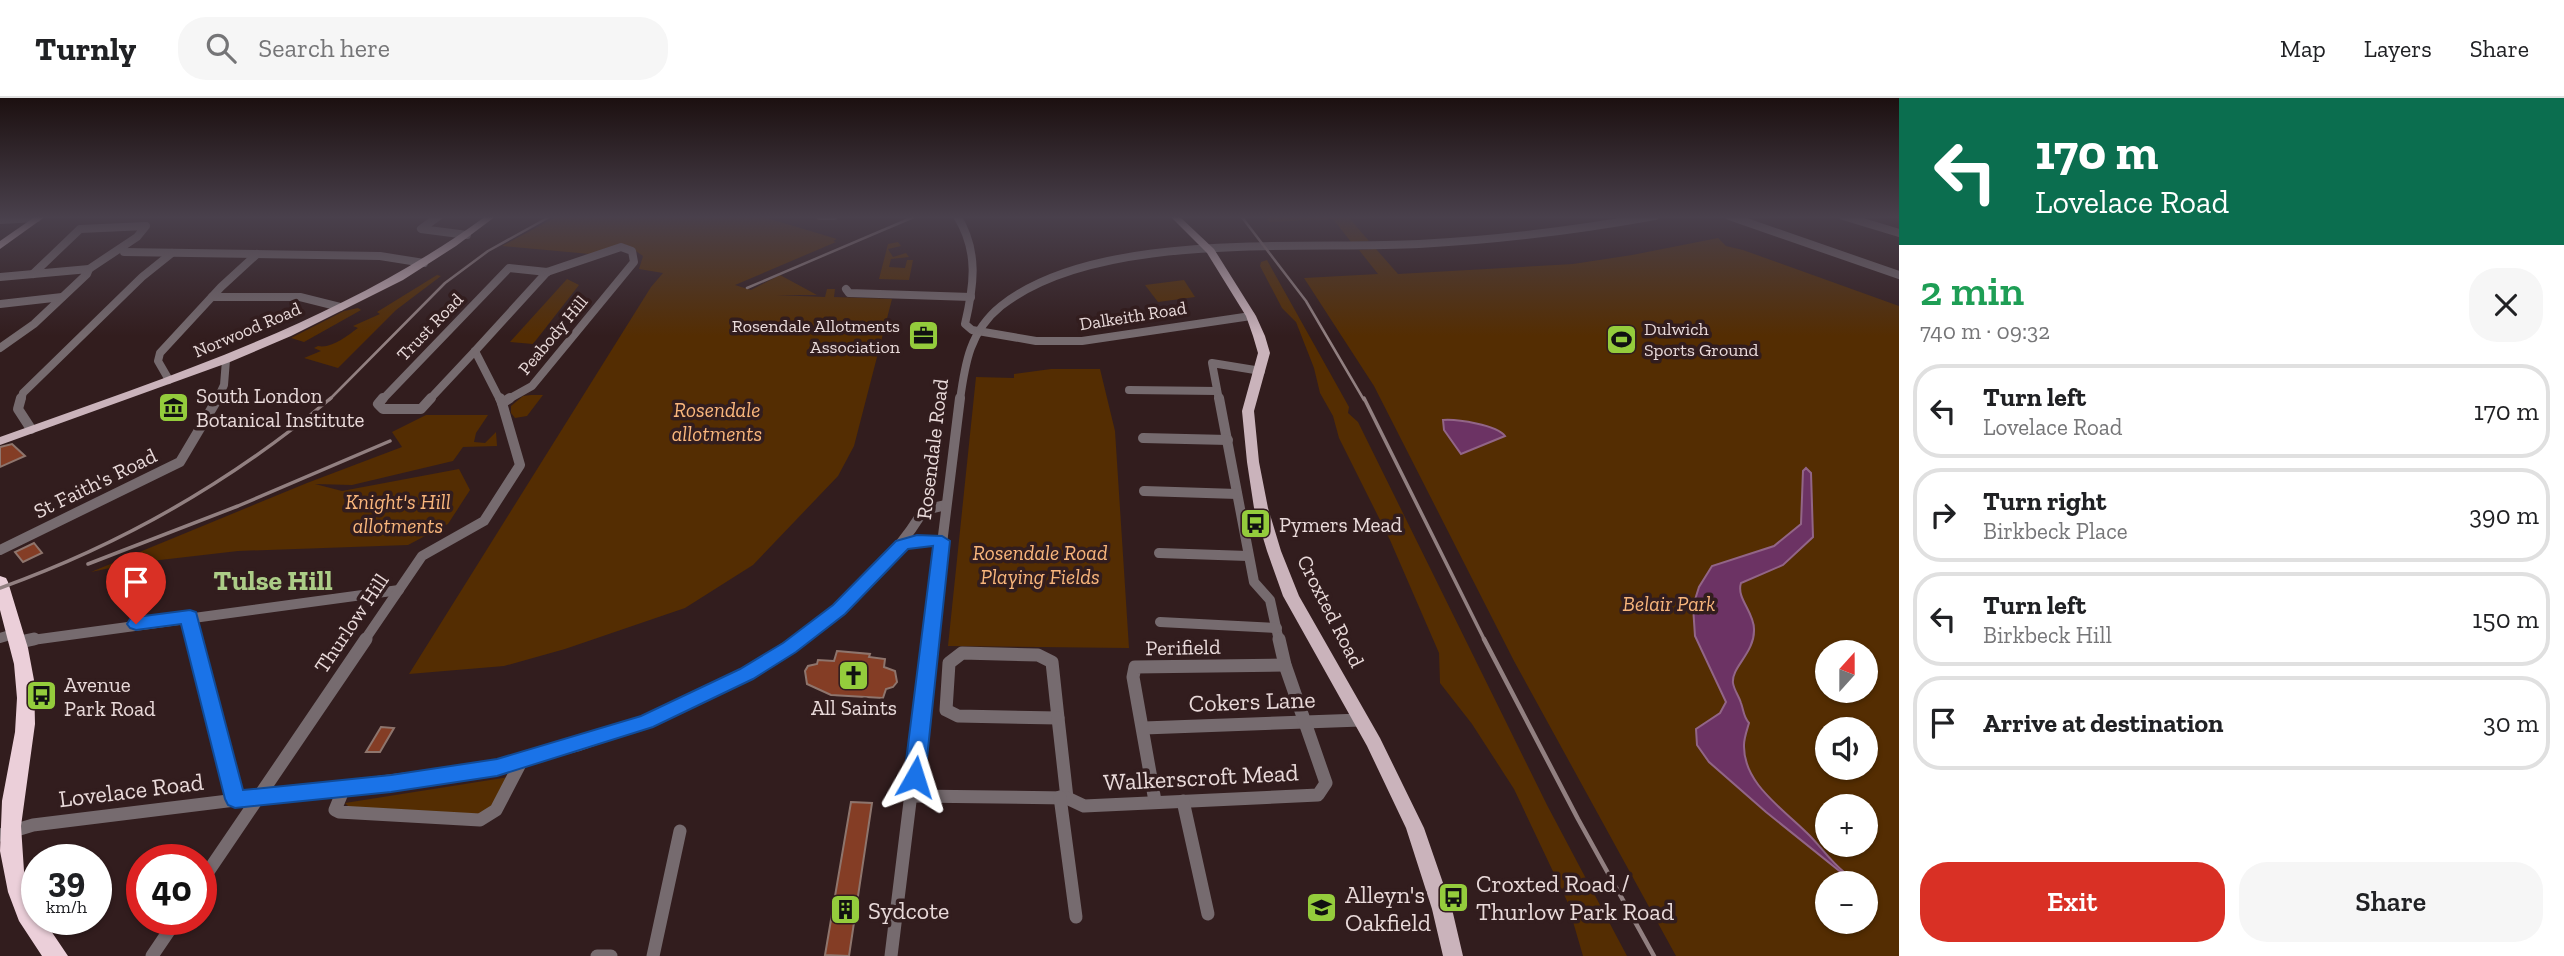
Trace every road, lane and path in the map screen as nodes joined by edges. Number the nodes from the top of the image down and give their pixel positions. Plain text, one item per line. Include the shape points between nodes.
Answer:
1 (52, 256) edge
2 (108, 256) edge
3 (168, 256) edge
4 (255, 256) edge
5 (380, 256) edge
6 (435, 256) edge
7 (594, 256) edge
8 (633, 256) edge
9 (974, 256) edge
10 (1143, 256) edge
11 (1214, 256) edge
12 (1844, 256) edge
13 (424, 263) junction
14 (89, 269) junction
15 (547, 272) junction
16 (33, 274) junction
17 (1899, 275) edge
18 (0, 277) edge
19 (846, 289) dead end
20 (62, 297) junction
21 (212, 297) junction
22 (971, 297) junction
23 (0, 304) edge
24 (340, 307) junction
25 (1251, 316) junction
26 (980, 329) junction
27 (0, 348) edge
28 (474, 349) junction
29 (226, 360) junction
30 (482, 363) junction
31 (457, 368) junction
32 (1261, 371) junction
33 (169, 380) junction
34 (1129, 390) dead end
35 (1217, 391) junction
36 (502, 403) junction
37 (421, 409) joint
38 (32, 429) junction
39 (1143, 438) dead end
40 (1228, 440) junction
41 (0, 441) edge
42 (1144, 491) dead end
43 (1237, 494) junction
44 (946, 505) junction
45 (942, 541) junction
46 (902, 545) junction
47 (0, 550) edge
48 (1159, 553) dead end
49 (1248, 556) junction
50 (0, 582) edge
51 (399, 590) junction
52 (190, 616) junction
53 (1160, 622) dead end
54 (1277, 628) junction
55 (12, 638) edge
56 (1285, 665) junction
57 (1059, 718) junction
58 (1361, 720) junction
59 (1304, 722) junction
60 (1144, 728) junction
61 (521, 762) junction
62 (344, 788) junction
63 (259, 795) junction
64 (913, 796) junction
65 (1063, 797) junction
66 (235, 799) junction
67 (1155, 801) junction
68 (1182, 801) junction
69 (680, 831) dead end
70 (4, 834) edge
71 (217, 858) edge
72 (1208, 914) dead end
73 (1076, 917) dead end
74 (166, 935) edge
75 (56, 956) edge
76 (152, 956) edge
77 (597, 956) edge
78 (611, 956) edge
79 (653, 956) edge
80 (891, 956) edge
81 (1453, 956) edge

1 - 16 street
2 - 14 street
3 - 38 street via 23,393 18,409
4 - 21 street
5 - 13 street
6 - 13 main road, Norwood Road
7 - 15 street, Peabody Hill
8 - 36 street, Peabody Hill via 634,262 540,378
9 - 22 street
10 - 26 street via 1065,272 1010,300
11 - 25 main road, Croxted Road
12 - 17 street
13 - 24 main road, Norwood Road
14 - 16 street
14 - 20 street
15 - 28 street, Peabody Hill
15 - 37 street, Trust Road via 509,268 378,404
16 - 18 street
19 - 22 street via 849,293
20 - 23 street
20 - 27 street via 18,338
21 - 24 street via 300,297
21 - 33 street via 160,354 158,361
22 - 26 street via 965,324
24 - 29 main road, Norwood Road
25 - 26 street, Dalkeith Road via 1206,319 1083,341 1033,341
25 - 32 main road, Croxted Road via 1264,353
26 - 44 street, Rosendale Road via 964,368
28 - 30 street, Peabody Hill
28 - 31 street, Peabody Hill
29 - 33 main road, Norwood Road
29 - 47 street, St Faith's Road via 219,397 180,463
30 - 31 street
30 - 36 street, Peabody Hill
31 - 37 street, Peabody Hill
32 - 35 street via 1211,360
32 - 58 main road, Croxted Road via 1248,411 1266,524 1292,596
33 - 38 main road, Norwood Road
34 - 35 street
35 - 40 street
36 - 51 street, Thurlow Hill via 520,465 484,521 433,547
38 - 41 main road, Norwood Road
39 - 40 street
40 - 43 street
42 - 43 street
43 - 49 street
44 - 45 street, Rosendale Road
44 - 46 street, Lovelace Road via 925,510
45 - 46 street
45 - 64 street, Rosendale Road
46 - 61 street, Lovelace Road via 839,609 790,648 747,674 646,722
48 - 49 street
49 - 54 street via 1254,582 1270,600
50 - 55 highway
51 - 52 street
51 - 63 street, Thurlow Hill
52 - 55 street
52 - 66 street
53 - 54 street
54 - 56 street
55 - 70 highway via 26,719
56 - 59 street
56 - 60 street, Perifield via 1135,667
57 - 57 street via 958,716 946,710 949,663 962,653 1038,655 1052,662
57 - 65 street
58 - 59 street, Cokers Lane
58 - 81 main road, Croxted Road via 1415,828
59 - 60 street, Cokers Lane
59 - 68 street, Walkerscroft Mead via 1326,783 1318,794
60 - 67 street, Perifield
61 - 62 street, Lovelace Road
61 - 62 street via 496,810 480,820 340,812 335,810
62 - 63 street, Lovelace Road
63 - 66 street, Lovelace Road
63 - 71 street, Thurlow Hill
64 - 65 street, Walkerscroft Mead
64 - 80 street, Rosendale Road
65 - 67 street, Walkerscroft Mead via 1084,806
65 - 73 street
66 - 70 street, Lovelace Road via 33,824
67 - 68 street, Walkerscroft Mead
68 - 72 street
69 - 79 street
70 - 75 highway via 18,893 35,928
74 - 76 street
77 - 78 street

